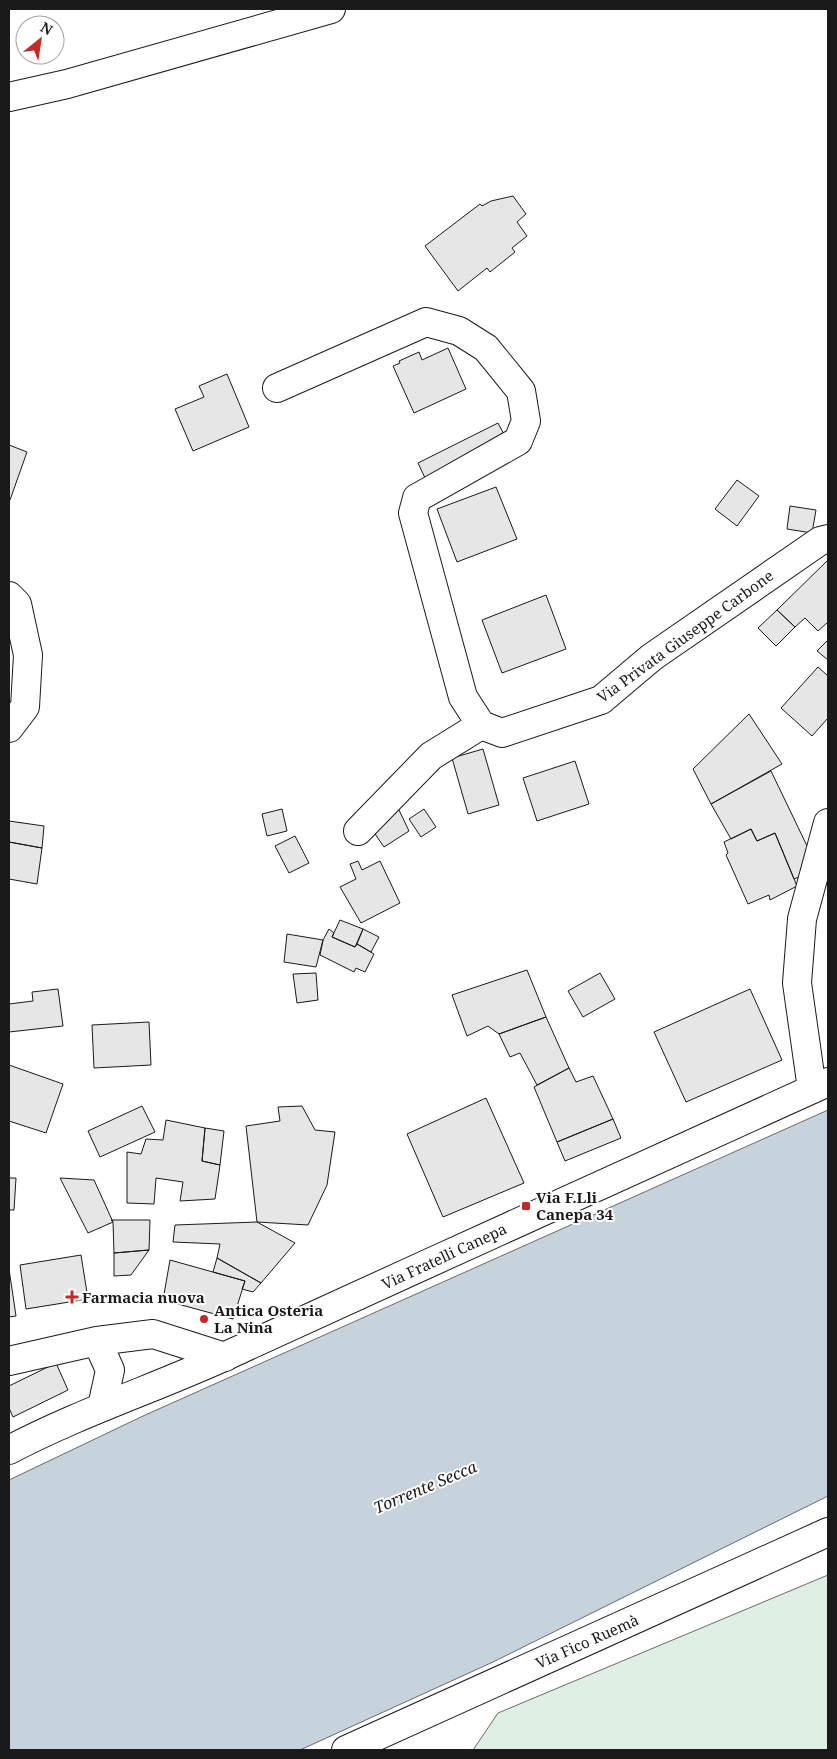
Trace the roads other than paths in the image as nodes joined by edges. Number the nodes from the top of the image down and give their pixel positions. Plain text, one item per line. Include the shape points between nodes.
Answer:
1 (331, 9) edge
2 (9, 97) edge
3 (277, 388) dead end
4 (828, 539) edge
5 (9, 596) edge
6 (481, 725) junction
7 (9, 728) edge
8 (828, 823) edge
9 (358, 831) dead end
10 (820, 1085) edge
11 (97, 1341) junction
12 (225, 1357) junction
13 (9, 1361) edge
14 (102, 1407) junction
15 (9, 1450) edge
16 (828, 1532) edge
17 (346, 1750) edge

1 - 2 main road via 67,84
3 - 6 main road via 426,322 459,331 486,348 521,391 526,421 518,441 417,498 413,513 463,697
4 - 6 main road, Via Privata Giuseppe Carbone via 820,541 652,657 600,700 502,733
5 - 7 main road via 17,604 28,655 25,707
6 - 9 main road via 431,756
8 - 10 main road via 802,919 797,983
10 - 12 main road, Via Fratelli Canepa
11 - 12 main road via 153,1334
11 - 13 main road
11 - 14 main road via 110,1370
12 - 14 main road, Via Fratelli Canepa
14 - 15 main road, Via Fratelli Canepa
16 - 17 main road, Via Fico Ruemà

